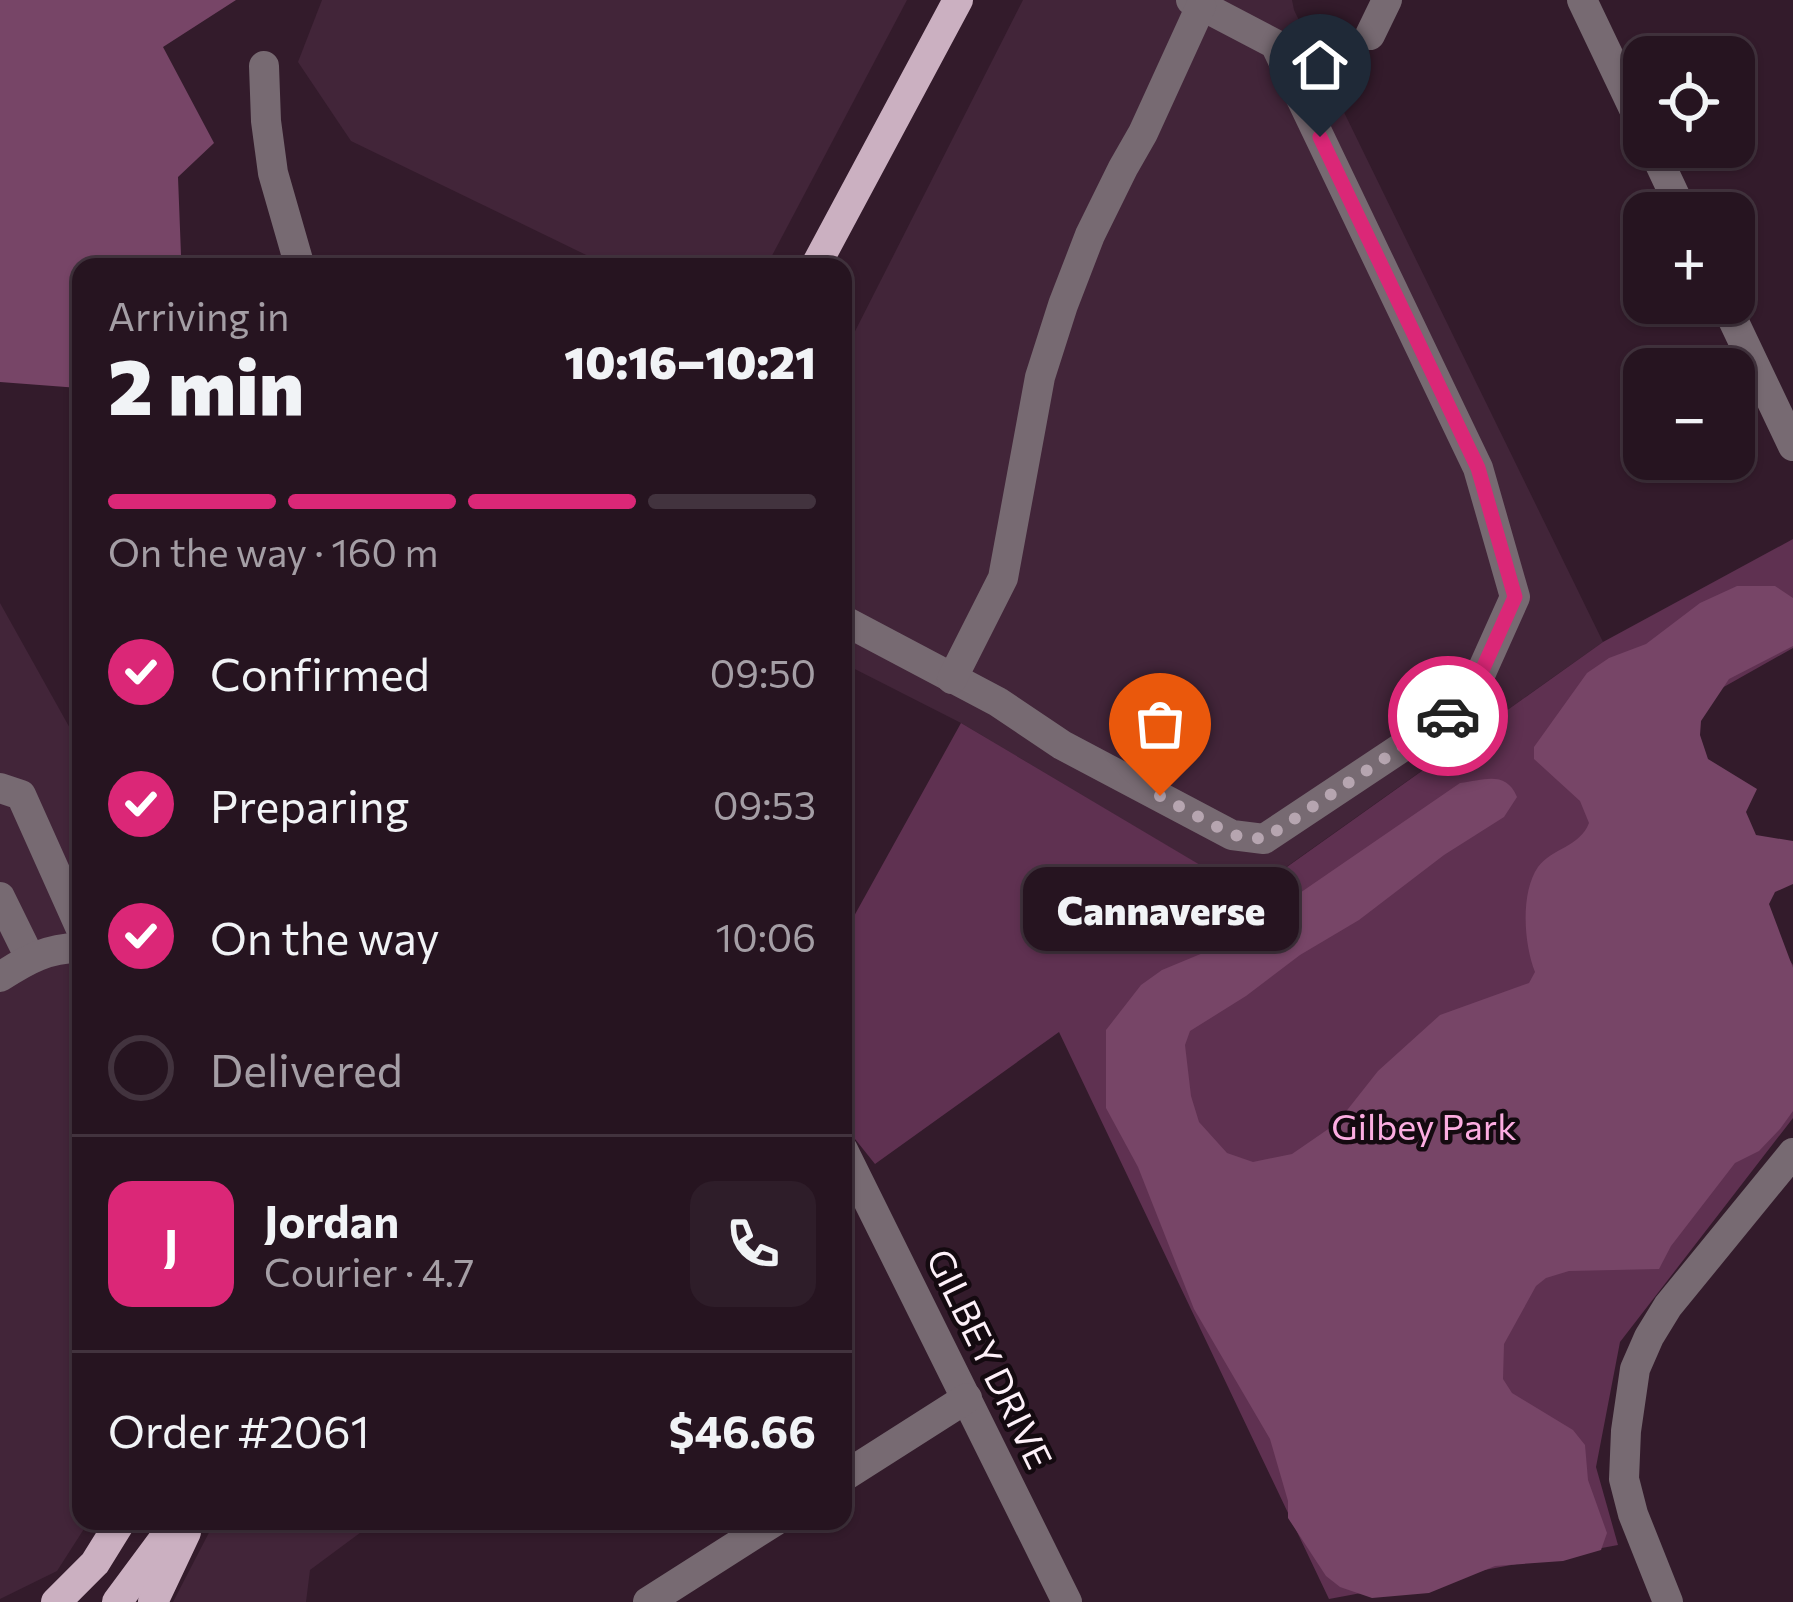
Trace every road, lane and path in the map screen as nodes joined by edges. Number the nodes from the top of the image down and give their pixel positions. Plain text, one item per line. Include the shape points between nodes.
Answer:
1 (958, 0) edge
2 (1387, 0) edge
3 (1582, 0) edge
4 (1196, 3) edge
5 (1370, 35) dead end
6 (264, 66) dead end
7 (1623, 86) edge
8 (297, 258) edge
9 (820, 258) edge
10 (1735, 324) edge
11 (1793, 446) edge
12 (852, 625) edge
13 (952, 679) junction
14 (0, 788) edge
15 (0, 896) edge
16 (72, 909) edge
17 (72, 949) edge
18 (30, 958) junction
19 (0, 977) edge
20 (1793, 1153) edge
21 (852, 1168) edge
22 (968, 1398) junction
23 (852, 1471) edge
24 (116, 1530) edge
25 (170, 1530) edge
26 (187, 1530) edge
27 (761, 1530) edge
28 (56, 1599) edge
29 (116, 1602) edge
30 (153, 1602) edge
31 (648, 1602) edge
32 (1067, 1602) edge
33 (1668, 1602) edge

1 - 9 main road
2 - 5 street
3 - 7 street
4 - 13 street via 1063,305 1040,377 1003,578
4 - 13 street via 1275,44 1478,468 1515,597 1467,704 1264,839 1232,835
6 - 8 street via 272,173
10 - 11 street
12 - 13 street
14 - 16 street via 21,795
15 - 18 street
17 - 18 street
18 - 19 street
20 - 33 street via 1668,1306 1635,1369 1624,1479
21 - 22 street, GILBEY DRIVE
22 - 23 street
22 - 32 street, GILBEY DRIVE
24 - 28 main road
25 - 29 main road
26 - 30 main road
27 - 31 street

